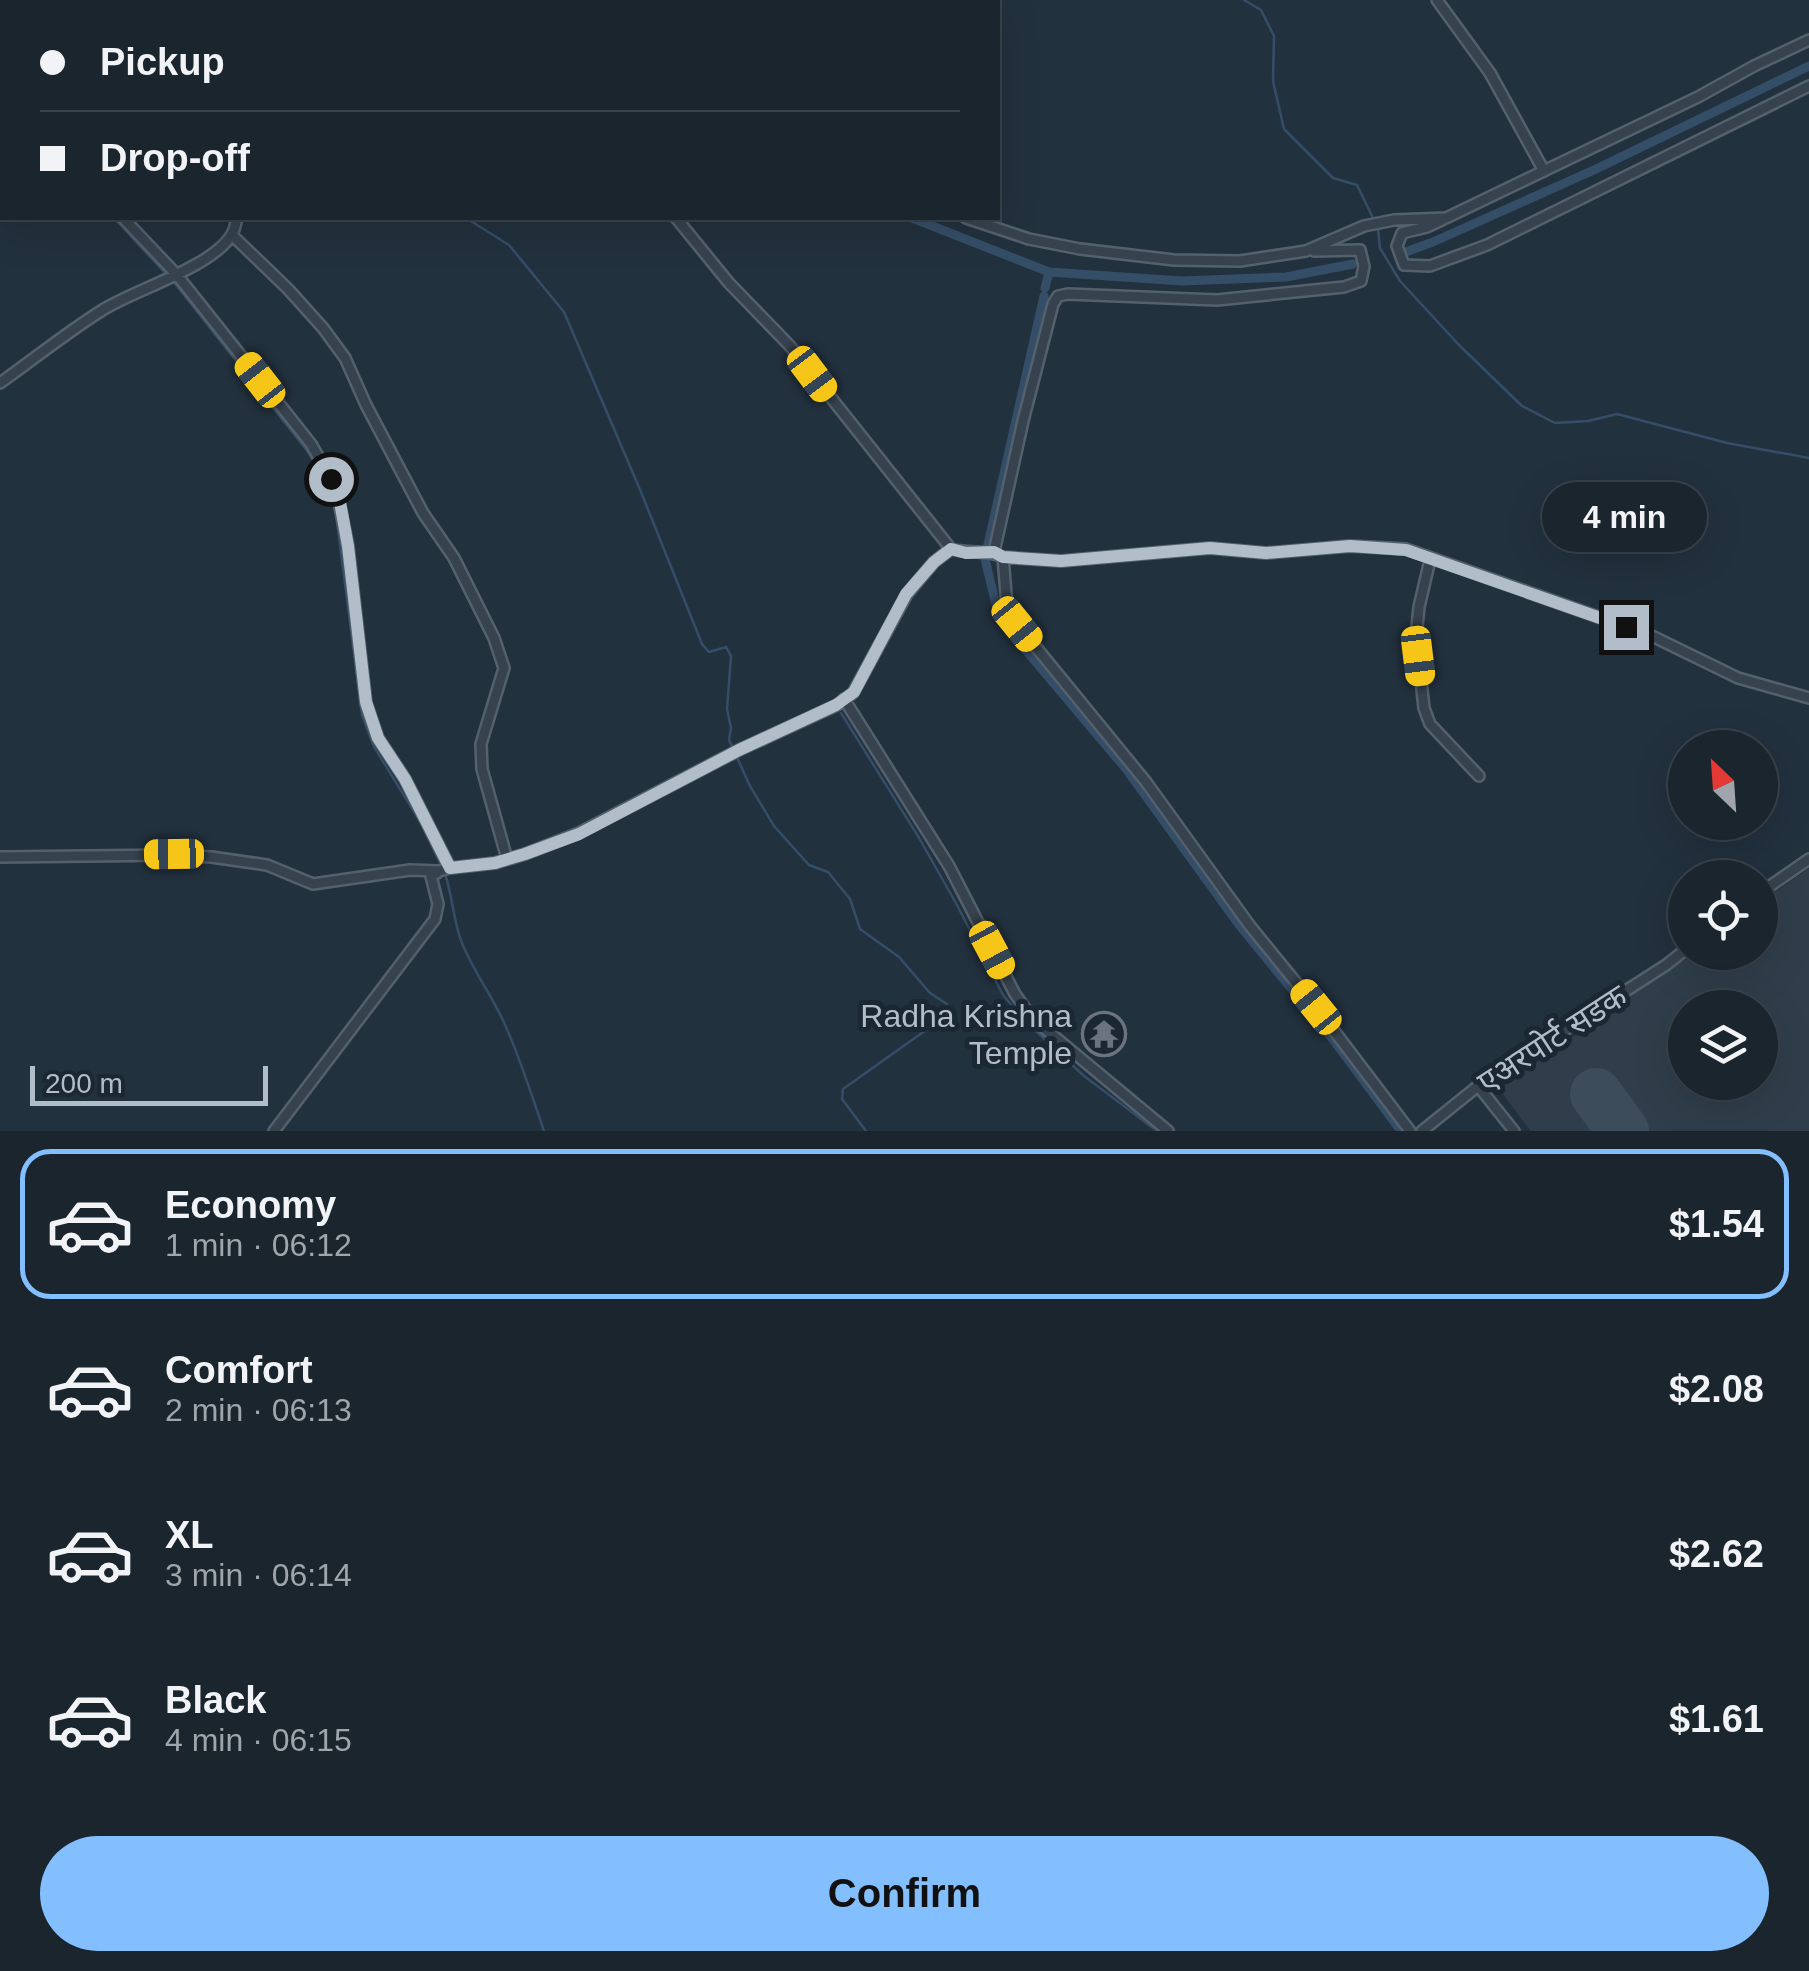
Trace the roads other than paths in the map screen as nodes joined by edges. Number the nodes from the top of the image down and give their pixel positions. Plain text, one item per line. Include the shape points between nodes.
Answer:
1 (1437, 0) edge
2 (1809, 40) edge
3 (1809, 86) edge
4 (1544, 171) junction
5 (1446, 218) junction
6 (125, 220) edge
7 (237, 220) edge
8 (678, 220) edge
9 (972, 220) edge
10 (232, 235) junction
11 (1306, 251) junction
12 (172, 277) junction
13 (0, 382) edge
14 (951, 549) junction
15 (998, 555) junction
16 (1430, 560) junction
17 (1809, 698) edge
18 (844, 699) junction
19 (1479, 776) dead end
20 (0, 857) edge
21 (507, 859) junction
22 (1809, 860) edge
23 (444, 869) junction
24 (1778, 881) edge
25 (1668, 963) edge
26 (1478, 1086) junction
27 (274, 1131) edge
28 (1168, 1131) edge
29 (1410, 1131) edge
30 (1422, 1131) edge
31 (1514, 1131) edge

1 - 4 street via 1490,73
2 - 4 street
3 - 5 street via 1487,246 1430,266 1404,265 1397,246 1402,233
4 - 5 street
5 - 11 street via 1364,226
6 - 12 street
7 - 10 street
8 - 14 street via 790,346
9 - 11 street via 1028,239 1174,260
10 - 12 street
10 - 21 street via 346,358 494,638 504,668 482,744 482,769
11 - 15 street via 1360,250 1361,281 1217,300 1058,296 1023,421
12 - 13 street via 102,310
12 - 23 street via 312,444 331,479 348,546 366,702
14 - 15 street
14 - 18 street via 906,594 866,672
15 - 16 street via 1061,561 1210,548 1266,553 1350,546 1406,550
15 - 29 street via 1017,624 1146,782
16 - 17 street via 1652,636 1738,678
16 - 19 street via 1416,636 1424,708 1430,724
18 - 21 street via 579,834
18 - 28 street via 949,866 1032,1018
20 - 23 street via 211,857 267,865 312,884
21 - 23 street
22 - 24 street
23 - 27 street via 431,876 435,918
25 - 26 street, एअरपोर्ट सडक
26 - 30 street, एअरपोर्ट सडक
26 - 31 street

